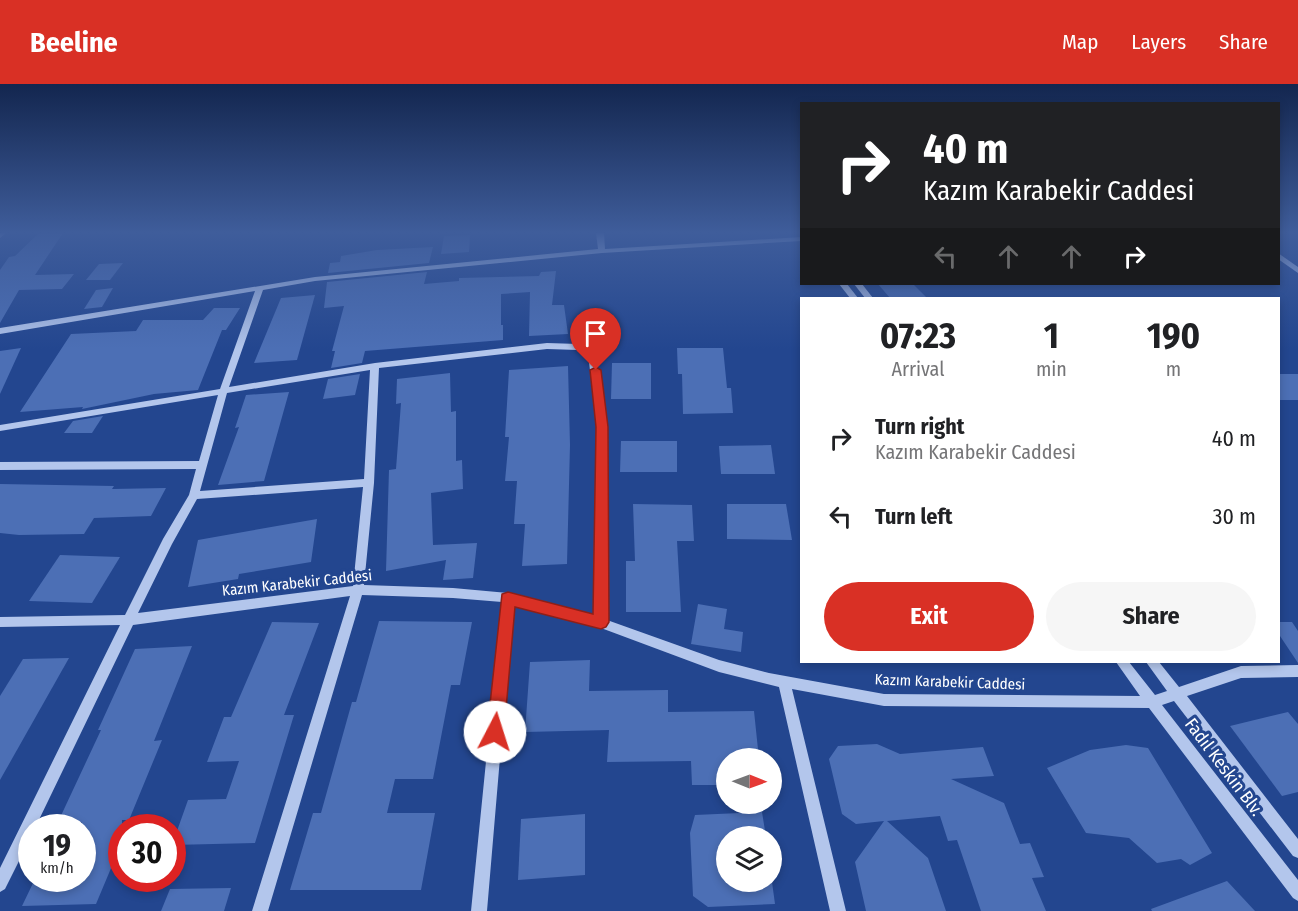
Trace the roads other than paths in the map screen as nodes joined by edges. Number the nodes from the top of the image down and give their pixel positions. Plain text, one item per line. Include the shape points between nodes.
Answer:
1 (394, 272) edge
2 (844, 285) edge
3 (859, 285) edge
4 (259, 290) junction
5 (853, 297) edge
6 (868, 297) edge
7 (0, 331) edge
8 (375, 366) junction
9 (224, 389) junction
10 (0, 428) edge
11 (202, 465) junction
12 (0, 466) edge
13 (369, 483) junction
14 (194, 495) junction
15 (358, 590) junction
16 (508, 598) junction
17 (128, 620) junction
18 (0, 622) edge
19 (601, 622) junction
20 (1123, 663) edge
21 (1153, 663) edge
22 (1298, 671) edge
23 (784, 681) junction
24 (1177, 694) junction
25 (1152, 702) junction
26 (1298, 851) edge
27 (0, 884) edge
28 (1298, 893) edge
29 (260, 911) edge
30 (479, 911) edge
31 (838, 911) edge

1 - 4 street via 315,279
2 - 5 street
3 - 6 street
4 - 7 street
4 - 9 street
8 - 9 street
8 - 13 street
8 - 19 street via 547,346 579,347 592,352 602,427
9 - 10 street
9 - 11 street
11 - 12 street
11 - 14 street
13 - 14 street
13 - 15 street
14 - 17 street
15 - 16 street, Kazım Karabekir Caddesi
15 - 17 street, Kazım Karabekir Caddesi
15 - 29 street
16 - 19 street, Kazım Karabekir Caddesi
16 - 30 street
17 - 18 street, Kazım Karabekir Caddesi
17 - 27 street
19 - 23 street, Kazım Karabekir Caddesi via 719,666
20 - 25 street, Fadıl Keskin Blv.
21 - 24 street, Fadıl Keskin Blv.
22 - 24 street, Kazım Karabekir Caddesi via 1241,672
23 - 25 street, Kazım Karabekir Caddesi via 884,700
23 - 31 street
24 - 25 street, Kazım Karabekir Caddesi
24 - 26 street, Fadıl Keskin Blv.
25 - 28 street, Fadıl Keskin Blv.

